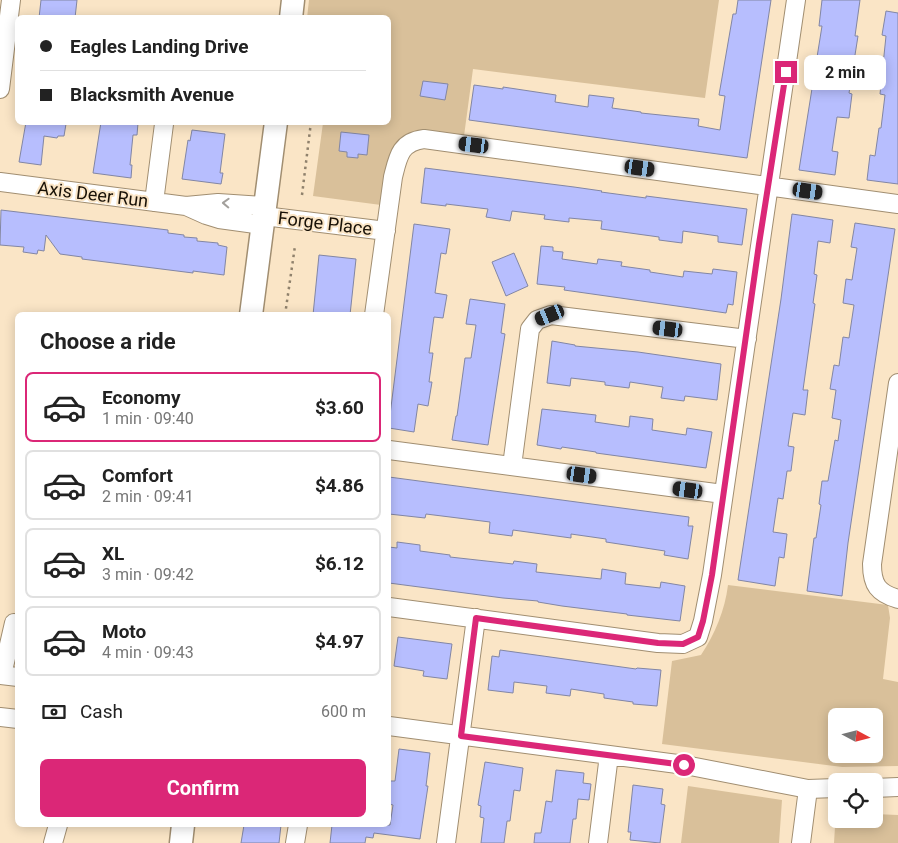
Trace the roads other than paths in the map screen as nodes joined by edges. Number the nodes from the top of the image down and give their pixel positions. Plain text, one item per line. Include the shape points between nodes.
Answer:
1 (11, 0) edge
2 (293, 0) edge
3 (796, 0) edge
4 (291, 15) edge
5 (0, 88) edge
6 (164, 125) edge
7 (276, 125) edge
8 (0, 182) edge
9 (768, 186) junction
10 (154, 202) junction
11 (898, 204) edge
12 (264, 216) junction
13 (386, 231) junction
14 (251, 312) edge
15 (374, 312) edge
16 (746, 339) junction
17 (898, 383) edge
18 (391, 450) edge
19 (512, 466) junction
20 (724, 494) junction
21 (898, 599) edge
22 (391, 606) edge
23 (476, 618) junction
24 (15, 623) edge
25 (7, 676) edge
26 (0, 716) edge
27 (15, 718) edge
28 (391, 726) edge
29 (461, 736) junction
30 (609, 755) junction
31 (898, 786) edge
32 (883, 787) edge
33 (828, 788) edge
34 (808, 789) junction
35 (57, 827) edge
36 (183, 827) edge
37 (298, 827) edge
38 (53, 843) edge
39 (181, 843) edge
40 (296, 843) edge
41 (446, 843) edge
42 (598, 843) edge
43 (801, 843) edge

1 - 5 street
2 - 4 main road
3 - 9 street
6 - 10 street
7 - 12 main road
8 - 10 street, Axis Deer Run
9 - 11 street
9 - 13 street via 507,149 413,140 398,158
9 - 16 street
10 - 12 street, Axis Deer Run via 186,206 218,219
12 - 13 street, Forge Place
12 - 14 main road
13 - 15 street
16 - 19 street via 550,315 537,320 530,328
16 - 20 street
17 - 21 street via 872,564 876,586 884,594
18 - 19 street
19 - 20 street
20 - 23 street via 712,575 698,637 683,644 658,643
22 - 23 street
23 - 29 street
24 - 25 street
26 - 27 street
28 - 29 street
29 - 30 street
29 - 41 street
30 - 34 street via 684,765
30 - 42 street
31 - 32 street
33 - 34 street
34 - 43 street
35 - 38 street
36 - 39 main road
37 - 40 street

